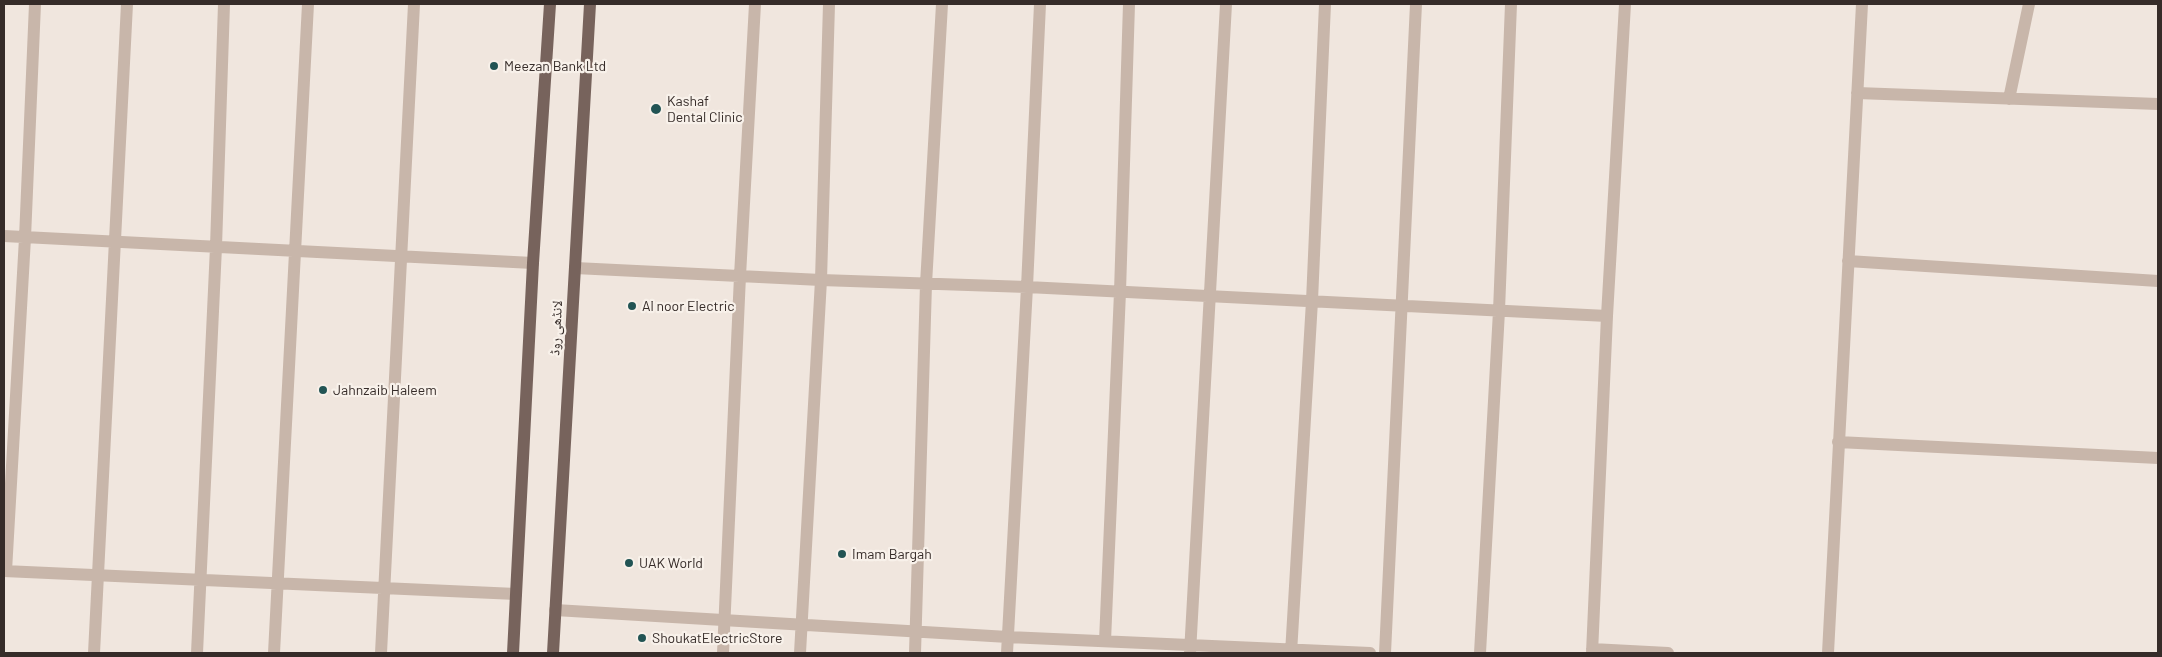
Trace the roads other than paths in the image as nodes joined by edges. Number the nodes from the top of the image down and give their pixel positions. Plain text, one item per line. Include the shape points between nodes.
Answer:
1 (35, 4) edge
2 (127, 4) edge
3 (224, 4) edge
4 (308, 4) edge
5 (414, 4) edge
6 (550, 4) edge
7 (590, 4) edge
8 (755, 4) edge
9 (829, 4) edge
10 (942, 4) edge
11 (1040, 4) edge
12 (1129, 4) edge
13 (1226, 4) edge
14 (1325, 4) edge
15 (1416, 4) edge
16 (1511, 4) edge
17 (1625, 4) edge
18 (1862, 4) edge
19 (2029, 4) edge
20 (1857, 93) junction
21 (2009, 99) junction
22 (2158, 104) edge
23 (4, 236) edge
24 (25, 238) junction
25 (115, 242) junction
26 (216, 247) junction
27 (295, 251) junction
28 (401, 257) junction
29 (1848, 261) junction
30 (533, 264) junction
31 (575, 268) junction
32 (740, 276) junction
33 (821, 280) junction
34 (2158, 281) edge
35 (926, 284) junction
36 (1027, 287) junction
37 (1120, 292) junction
38 (1210, 296) junction
39 (1312, 302) junction
40 (1402, 306) junction
41 (1499, 310) junction
42 (1607, 316) junction
43 (1838, 442) junction
44 (2158, 458) edge
45 (5, 571) edge
46 (98, 575) junction
47 (201, 580) junction
48 (278, 583) junction
49 (385, 588) junction
50 (516, 594) junction
51 (555, 610) junction
52 (724, 620) junction
53 (801, 624) junction
54 (916, 631) junction
55 (1008, 636) junction
56 (1105, 641) junction
57 (1190, 649) edge
58 (1291, 651) edge
59 (1592, 651) edge
60 (94, 653) edge
61 (197, 653) edge
62 (274, 653) edge
63 (382, 653) edge
64 (513, 653) edge
65 (553, 653) edge
66 (723, 653) edge
67 (800, 653) edge
68 (915, 653) edge
69 (1007, 653) edge
70 (1370, 653) edge
71 (1385, 653) edge
72 (1480, 653) edge
73 (1668, 653) edge
74 (1828, 653) edge

1 - 24 street
2 - 25 street
3 - 26 street
4 - 27 street
5 - 28 street
6 - 30 main road, لانڈھی روڈ
7 - 31 main road, لانڈھی روڈ
8 - 32 street
9 - 33 street
10 - 35 street
11 - 36 street
12 - 37 street
13 - 38 street
14 - 39 street
15 - 40 street
16 - 41 street
17 - 42 street
18 - 20 street
19 - 21 street
20 - 21 street
20 - 29 street
21 - 22 street
23 - 24 street
24 - 25 street
24 - 45 street
25 - 26 street
25 - 46 street
26 - 27 street
26 - 47 street
27 - 28 street
27 - 48 street
28 - 30 street
28 - 49 street
29 - 34 street
29 - 43 street
30 - 50 main road, لانڈھی روڈ
31 - 32 street
31 - 51 main road, لانڈھی روڈ
32 - 33 street
32 - 52 street
33 - 35 street
33 - 53 street
35 - 36 street
35 - 54 street
36 - 37 street
36 - 55 street
37 - 38 street
37 - 56 street
38 - 39 street
38 - 57 street
39 - 40 street
39 - 58 street
40 - 41 street
40 - 71 street
41 - 42 street
41 - 72 street
42 - 59 street
43 - 44 street
43 - 74 street
45 - 46 street
46 - 47 street
46 - 60 street
47 - 48 street
47 - 61 street
48 - 49 street
48 - 62 street
49 - 50 street
49 - 63 street
50 - 64 main road, لانڈھی روڈ
51 - 52 street
51 - 65 main road, لانڈھی روڈ
52 - 53 street
52 - 66 street
53 - 54 street
53 - 67 street
54 - 55 street
54 - 68 street
55 - 56 street
55 - 69 street
56 - 57 street
57 - 58 street
58 - 70 street
59 - 73 street

